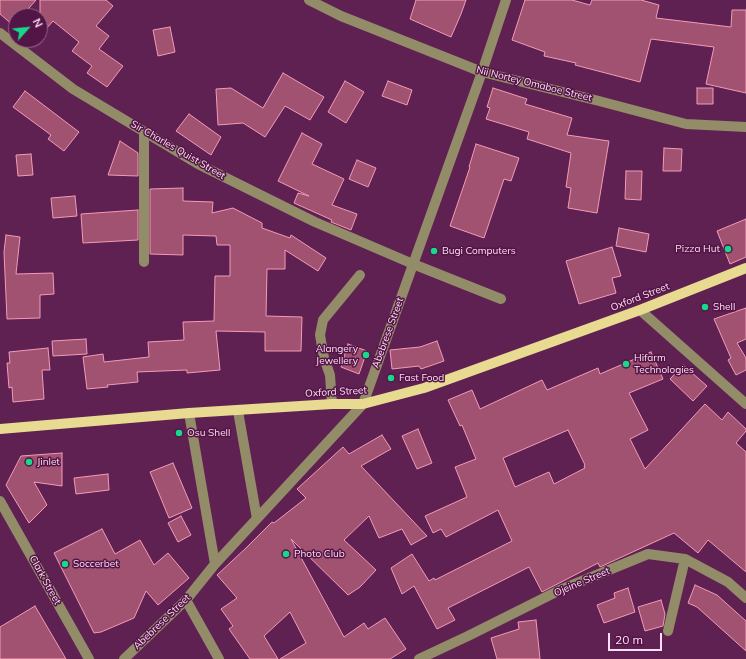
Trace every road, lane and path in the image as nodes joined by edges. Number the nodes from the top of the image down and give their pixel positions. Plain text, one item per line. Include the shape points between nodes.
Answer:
1 (309, 0) edge
2 (506, 0) edge
3 (0, 33) edge
4 (482, 72) junction
5 (746, 127) edge
6 (144, 132) junction
7 (144, 262) dead end
8 (413, 264) junction
9 (746, 268) edge
10 (360, 275) dead end
11 (501, 299) dead end
12 (640, 310) junction
13 (332, 404) junction
14 (363, 404) junction
15 (746, 404) edge
16 (238, 411) junction
17 (189, 413) junction
18 (0, 429) edge
19 (0, 501) edge
20 (257, 519) junction
21 (685, 558) junction
22 (215, 564) junction
23 (746, 598) edge
24 (186, 600) junction
25 (668, 631) dead end
26 (89, 659) edge
27 (124, 659) edge
28 (219, 659) edge
29 (418, 659) edge

1 - 4 street, Nii Nortey Omaboe Street via 341,16
2 - 4 street, Abebrese Street
3 - 6 street, Sir Charles Quist Street via 74,89
4 - 5 street, Nii Nortey Omaboe Street via 686,124
4 - 8 street, Abebrese Street
6 - 7 street
6 - 8 street, Sir Charles Quist Street via 198,164 315,222
8 - 11 street, Sir Charles Quist Street
8 - 14 street, Abebrese Street
9 - 12 main road, Oxford Street
10 - 13 street via 323,320 320,336 330,375
12 - 14 main road, Oxford Street via 424,388
12 - 15 street
13 - 14 main road, Oxford Street
13 - 16 main road, Oxford Street
14 - 20 street, Abebrese Street
16 - 17 main road, Oxford Street
16 - 20 street
17 - 18 main road, Oxford Street
17 - 22 street
19 - 26 street, Clark Street
20 - 22 street, Abebrese Street
21 - 23 street, Ojeine Street via 728,582
21 - 25 street
21 - 29 street, Ojeine Street via 648,554 560,590
22 - 24 street, Abebrese Street
24 - 27 street, Abebrese Street
24 - 28 street

